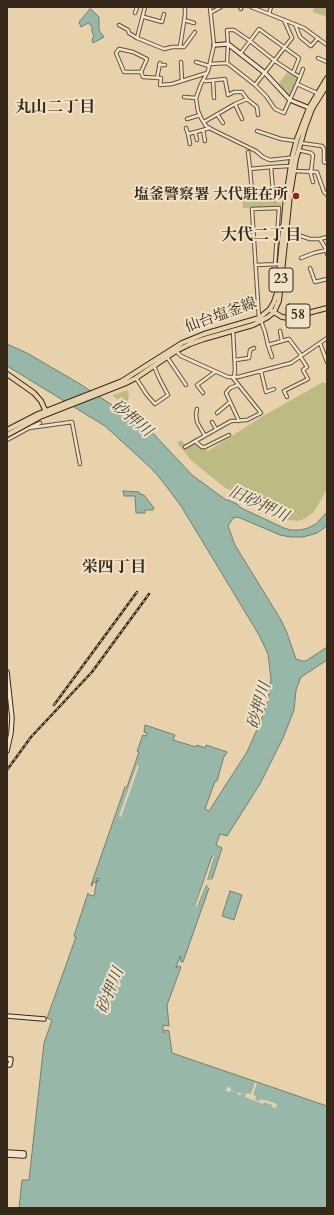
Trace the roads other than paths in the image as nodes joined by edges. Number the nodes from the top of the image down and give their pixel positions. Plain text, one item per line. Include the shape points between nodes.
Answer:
1 (137, 7) edge
2 (146, 7) edge
3 (185, 7) edge
4 (210, 7) edge
5 (221, 7) edge
6 (251, 7) edge
7 (271, 7) edge
8 (212, 12) junction
9 (135, 13) dead end
10 (164, 14) dead end
11 (269, 14) junction
12 (144, 17) junction
13 (184, 20) junction
14 (284, 20) junction
15 (194, 23) dead end
16 (295, 24) junction
17 (119, 25) dead end
18 (195, 32) dead end
19 (137, 38) junction
20 (318, 38) junction
21 (250, 41) junction
22 (228, 44) junction
23 (214, 45) junction
24 (327, 45) edge
25 (180, 47) junction
26 (284, 48) junction
27 (240, 54) junction
28 (318, 58) dead end
29 (275, 61) junction
30 (181, 62) dead end
31 (196, 62) dead end
32 (327, 62) edge
33 (227, 63) junction
34 (165, 65) dead end
35 (209, 65) junction
36 (303, 69) dead end
37 (141, 72) junction
38 (207, 73) junction
39 (265, 73) junction
40 (293, 73) junction
41 (300, 77) junction
42 (157, 78) junction
43 (204, 80) junction
44 (213, 80) junction
45 (182, 81) junction
46 (326, 82) edge
47 (297, 84) junction
48 (255, 85) junction
49 (317, 93) junction
50 (184, 97) dead end
51 (196, 98) junction
52 (214, 98) dead end
53 (248, 99) junction
54 (290, 100) junction
55 (235, 104) junction
56 (311, 109) junction
57 (217, 114) junction
58 (200, 115) junction
59 (258, 115) dead end
60 (187, 119) dead end
61 (242, 119) dead end
62 (204, 122) junction
63 (223, 124) dead end
64 (186, 128) dead end
65 (210, 128) junction
66 (203, 130) junction
67 (257, 131) dead end
68 (195, 132) junction
69 (188, 134) junction
70 (196, 140) dead end
71 (205, 141) dead end
72 (299, 142) junction
73 (190, 144) dead end
74 (298, 150) junction
75 (248, 152) dead end
76 (294, 158) junction
77 (327, 163) edge
78 (290, 166) junction
79 (271, 167) junction
80 (250, 169) junction
81 (294, 171) junction
82 (311, 171) junction
83 (313, 182) dead end
84 (273, 191) junction
85 (327, 195) edge
86 (274, 200) dead end
87 (284, 232) junction
88 (327, 237) edge
89 (320, 239) junction
90 (326, 250) edge
91 (327, 254) edge
92 (300, 258) dead end
93 (277, 264) junction
94 (256, 265) junction
95 (310, 268) dead end
96 (327, 279) edge
97 (327, 308) edge
98 (272, 310) junction
99 (260, 320) junction
100 (233, 330) junction
101 (280, 331) dead end
102 (327, 338) edge
103 (282, 341) junction
104 (320, 342) junction
105 (268, 345) junction
106 (254, 348) dead end
107 (175, 350) junction
108 (301, 356) junction
109 (167, 357) junction
110 (272, 357) dead end
111 (235, 360) junction
112 (327, 362) edge
113 (154, 366) junction
114 (216, 371) junction
115 (261, 371) junction
116 (7, 374) edge
117 (136, 378) junction
118 (233, 378) junction
119 (186, 385) dead end
120 (238, 385) junction
121 (274, 389) dead end
122 (99, 392) junction
123 (203, 393) dead end
124 (287, 397) dead end
125 (230, 402) junction
126 (197, 409) dead end
127 (46, 413) junction
128 (217, 413) dead end
129 (239, 420) junction
130 (212, 422) dead end
131 (40, 423) dead end
132 (29, 428) junction
133 (216, 429) junction
134 (7, 430) edge
135 (7, 435) edge
136 (229, 435) dead end
137 (205, 436) junction
138 (7, 440) edge
139 (195, 441) junction
140 (185, 447) dead end
141 (80, 464) dead end
142 (7, 672) edge
143 (7, 681) edge
144 (8, 689) edge
145 (7, 751) edge
146 (7, 1016) edge
147 (44, 1019) dead end
148 (7, 1059) edge
149 (7, 1065) edge

1 - 9 street
2 - 12 street
3 - 13 street
4 - 8 street
5 - 8 street
6 - 11 street
7 - 11 street
8 - 23 street
10 - 12 street via 162,22
11 - 14 street
12 - 19 street
13 - 15 street
13 - 25 street
14 - 16 street
14 - 26 street via 292,38
16 - 20 street
16 - 20 street via 300,38 311,46
17 - 19 street
18 - 25 street via 184,47
19 - 25 street via 164,49
20 - 24 street
21 - 22 street via 234,30 227,30
21 - 26 street via 259,29
21 - 27 street
21 - 29 street
22 - 23 street
22 - 27 street
22 - 33 street
23 - 35 street
26 - 29 street
26 - 40 street via 298,58
27 - 39 street
28 - 32 street
29 - 39 street
29 - 40 street
30 - 45 street
31 - 35 street
33 - 35 street
33 - 48 street
34 - 42 street via 160,64
35 - 38 street
36 - 41 street
37 - 37 street via 147,59 119,49 116,53 124,72
37 - 42 street via 143,77
38 - 43 street
38 - 45 street
39 - 48 street
39 - 54 street
40 - 41 street
41 - 47 street
42 - 45 street via 160,78 160,85
43 - 44 street
43 - 51 street
44 - 52 street
44 - 53 street via 226,79 228,95 242,92
46 - 49 main road, 仙台塩釜線 / 23
46 - 56 main road, 仙台塩釜線 / 23
47 - 49 street
47 - 54 street
48 - 54 street via 275,109 284,113
49 - 56 main road, 仙台塩釜線 / 23
50 - 51 street
51 - 58 street
53 - 55 street
53 - 59 street via 257,107
54 - 56 street
55 - 57 street
55 - 61 street
56 - 72 main road, 仙台塩釜線 / 23
57 - 62 street
57 - 63 street
58 - 60 street
58 - 62 street
62 - 65 street
64 - 69 street
65 - 66 street
65 - 76 street via 270,160
66 - 68 street
66 - 71 street
67 - 72 street
68 - 69 street
68 - 70 street
69 - 73 street
72 - 74 main road, 仙台塩釜線 / 23
72 - 76 main road, 仙台塩釜線 / 23
72 - 77 street via 322,146 324,162
74 - 76 main road, 仙台塩釜線 / 23
74 - 82 street via 313,155
75 - 80 street
76 - 78 main road, 仙台塩釜線 / 23
76 - 81 main road, 仙台塩釜線 / 23
78 - 79 street
78 - 87 main road, 仙台塩釜線 / 23
79 - 80 street
79 - 84 street
80 - 84 street via 252,192
81 - 82 street
81 - 87 main road, 仙台塩釜線 / 23
82 - 83 street
82 - 85 street via 317,172
84 - 86 street
87 - 89 street
87 - 93 main road, 仙台塩釜線 / 23
87 - 98 main road, 仙台塩釜線 / 23 via 279,300
88 - 89 street
89 - 90 street
90 - 91 street
90 - 92 street
93 - 94 street
93 - 94 street via 278,208 252,209
93 - 98 main road, 仙台塩釜線 / 23 via 277,292
94 - 99 street
95 - 96 street via 315,282
97 - 98 main road, 58 via 289,318 282,317
98 - 99 main road, 仙台塩釜線 / 23
99 - 100 main road, 仙台塩釜線 / 23
99 - 105 street
99 - 107 main road, 仙台塩釜線 / 23 via 204,334
100 - 107 main road, 仙台塩釜線 / 23
100 - 111 street
101 - 103 street
102 - 104 street
103 - 105 street
103 - 108 street via 289,339
104 - 108 street
104 - 112 street
105 - 110 street
106 - 111 street via 250,350 249,358
107 - 109 main road, 仙台塩釜線 / 23
107 - 114 street via 181,356
107 - 122 main road, 仙台塩釜線 / 23
108 - 115 street via 291,363
108 - 124 street via 307,367 303,370 308,379 284,392
109 - 113 main road, 仙台塩釜線 / 23
109 - 119 street
111 - 118 street via 236,370
113 - 117 main road, 仙台塩釜線 / 23
113 - 117 street via 168,395 155,404
114 - 118 street
114 - 123 street via 197,386
115 - 118 street
115 - 121 street via 266,392
116 - 127 main road via 34,392
117 - 122 main road, 仙台塩釜線 / 23
118 - 120 street
120 - 125 street via 230,388 226,394
120 - 129 street via 261,413 247,420
122 - 127 main road, 仙台塩釜線 / 23
125 - 128 street
125 - 129 street
126 - 137 street via 198,422
127 - 134 main road, 仙台塩釜線 / 23
127 - 135 main road, 仙台塩釜線 / 23
129 - 133 street
130 - 133 street
131 - 132 street
132 - 138 street
132 - 141 street via 72,422
133 - 137 street
136 - 139 street via 205,447
137 - 139 street
139 - 140 street
142 - 143 street
143 - 144 street
144 - 145 street via 12,727
146 - 147 street
148 - 149 street via 11,1059 10,1065

